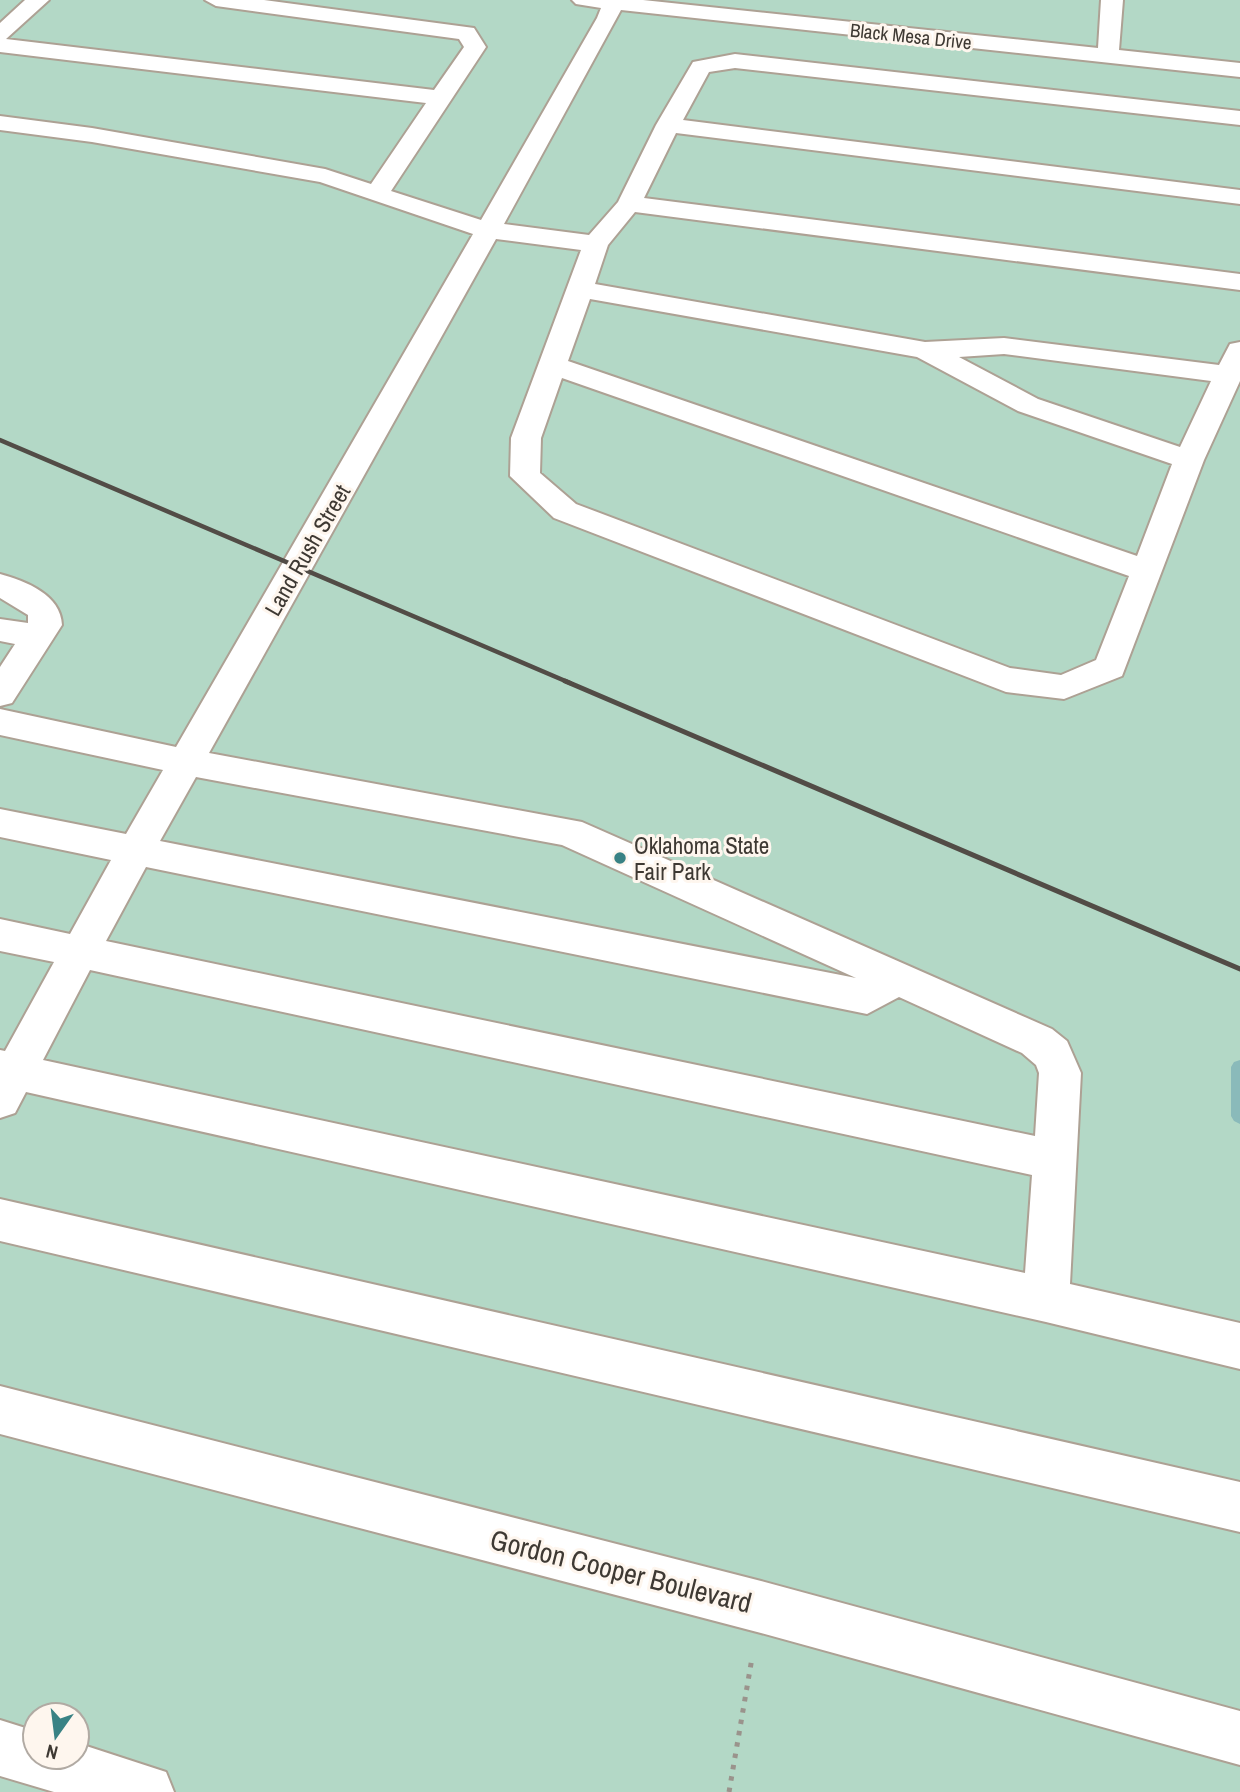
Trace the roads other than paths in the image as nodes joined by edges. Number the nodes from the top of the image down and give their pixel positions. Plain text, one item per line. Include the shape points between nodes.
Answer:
1 (38, 0) edge
2 (216, 0) edge
3 (1112, 0) edge
4 (603, 1) edge
5 (0, 34) edge
6 (0, 45) edge
7 (1108, 56) junction
8 (1240, 70) edge
9 (441, 99) junction
10 (1240, 118) edge
11 (0, 123) edge
12 (668, 125) junction
13 (377, 193) junction
14 (1240, 197) edge
15 (629, 204) junction
16 (488, 230) junction
17 (596, 244) junction
18 (1240, 282) edge
19 (580, 289) junction
20 (925, 351) junction
21 (1234, 362) edge
22 (553, 365) junction
23 (1189, 460) junction
24 (1144, 570) junction
25 (0, 585) edge
26 (0, 630) edge
27 (37, 636) junction
28 (0, 694) edge
29 (0, 722) edge
30 (187, 762) junction
31 (0, 823) edge
32 (137, 850) junction
33 (0, 936) edge
34 (80, 952) junction
35 (896, 978) junction
36 (5, 1080) edge
37 (1055, 1160) junction
38 (0, 1220) edge
39 (1046, 1300) junction
40 (1240, 1346) edge
41 (0, 1410) edge
42 (1240, 1507) edge
43 (1240, 1738) edge
44 (0, 1748) edge
45 (146, 1792) edge

1 - 5 street
2 - 9 street via 466,33 475,47
3 - 7 street
4 - 7 street, Black Mesa Drive
4 - 16 street, Land Rush Street via 608,18
6 - 9 street
7 - 8 street, Black Mesa Drive
9 - 13 street
10 - 12 street via 735,61 701,67
11 - 13 street via 325,176
12 - 14 street
12 - 15 street
13 - 16 street
15 - 17 street
15 - 18 street
16 - 17 street
16 - 30 street, Land Rush Street
17 - 19 street
19 - 20 street
19 - 22 street
20 - 21 street via 1004,346
20 - 23 street via 1028,405
21 - 23 street
22 - 24 street
22 - 24 street via 526,438 524,476 565,511 1006,680 1064,687 1110,668
23 - 24 street
25 - 27 street via 37,603 45,612 45,625
26 - 27 street
27 - 28 street
29 - 30 street
30 - 32 street, Land Rush Street
30 - 35 street via 569,831
31 - 32 street
32 - 34 street, Land Rush Street
32 - 35 street via 867,997
33 - 34 street
34 - 36 street, Land Rush Street
34 - 37 street
35 - 37 street via 1037,1041 1052,1054 1060,1073
36 - 39 street
37 - 39 street
38 - 42 street
39 - 40 street
41 - 43 street, Gordon Cooper Boulevard via 761,1607
44 - 45 street

